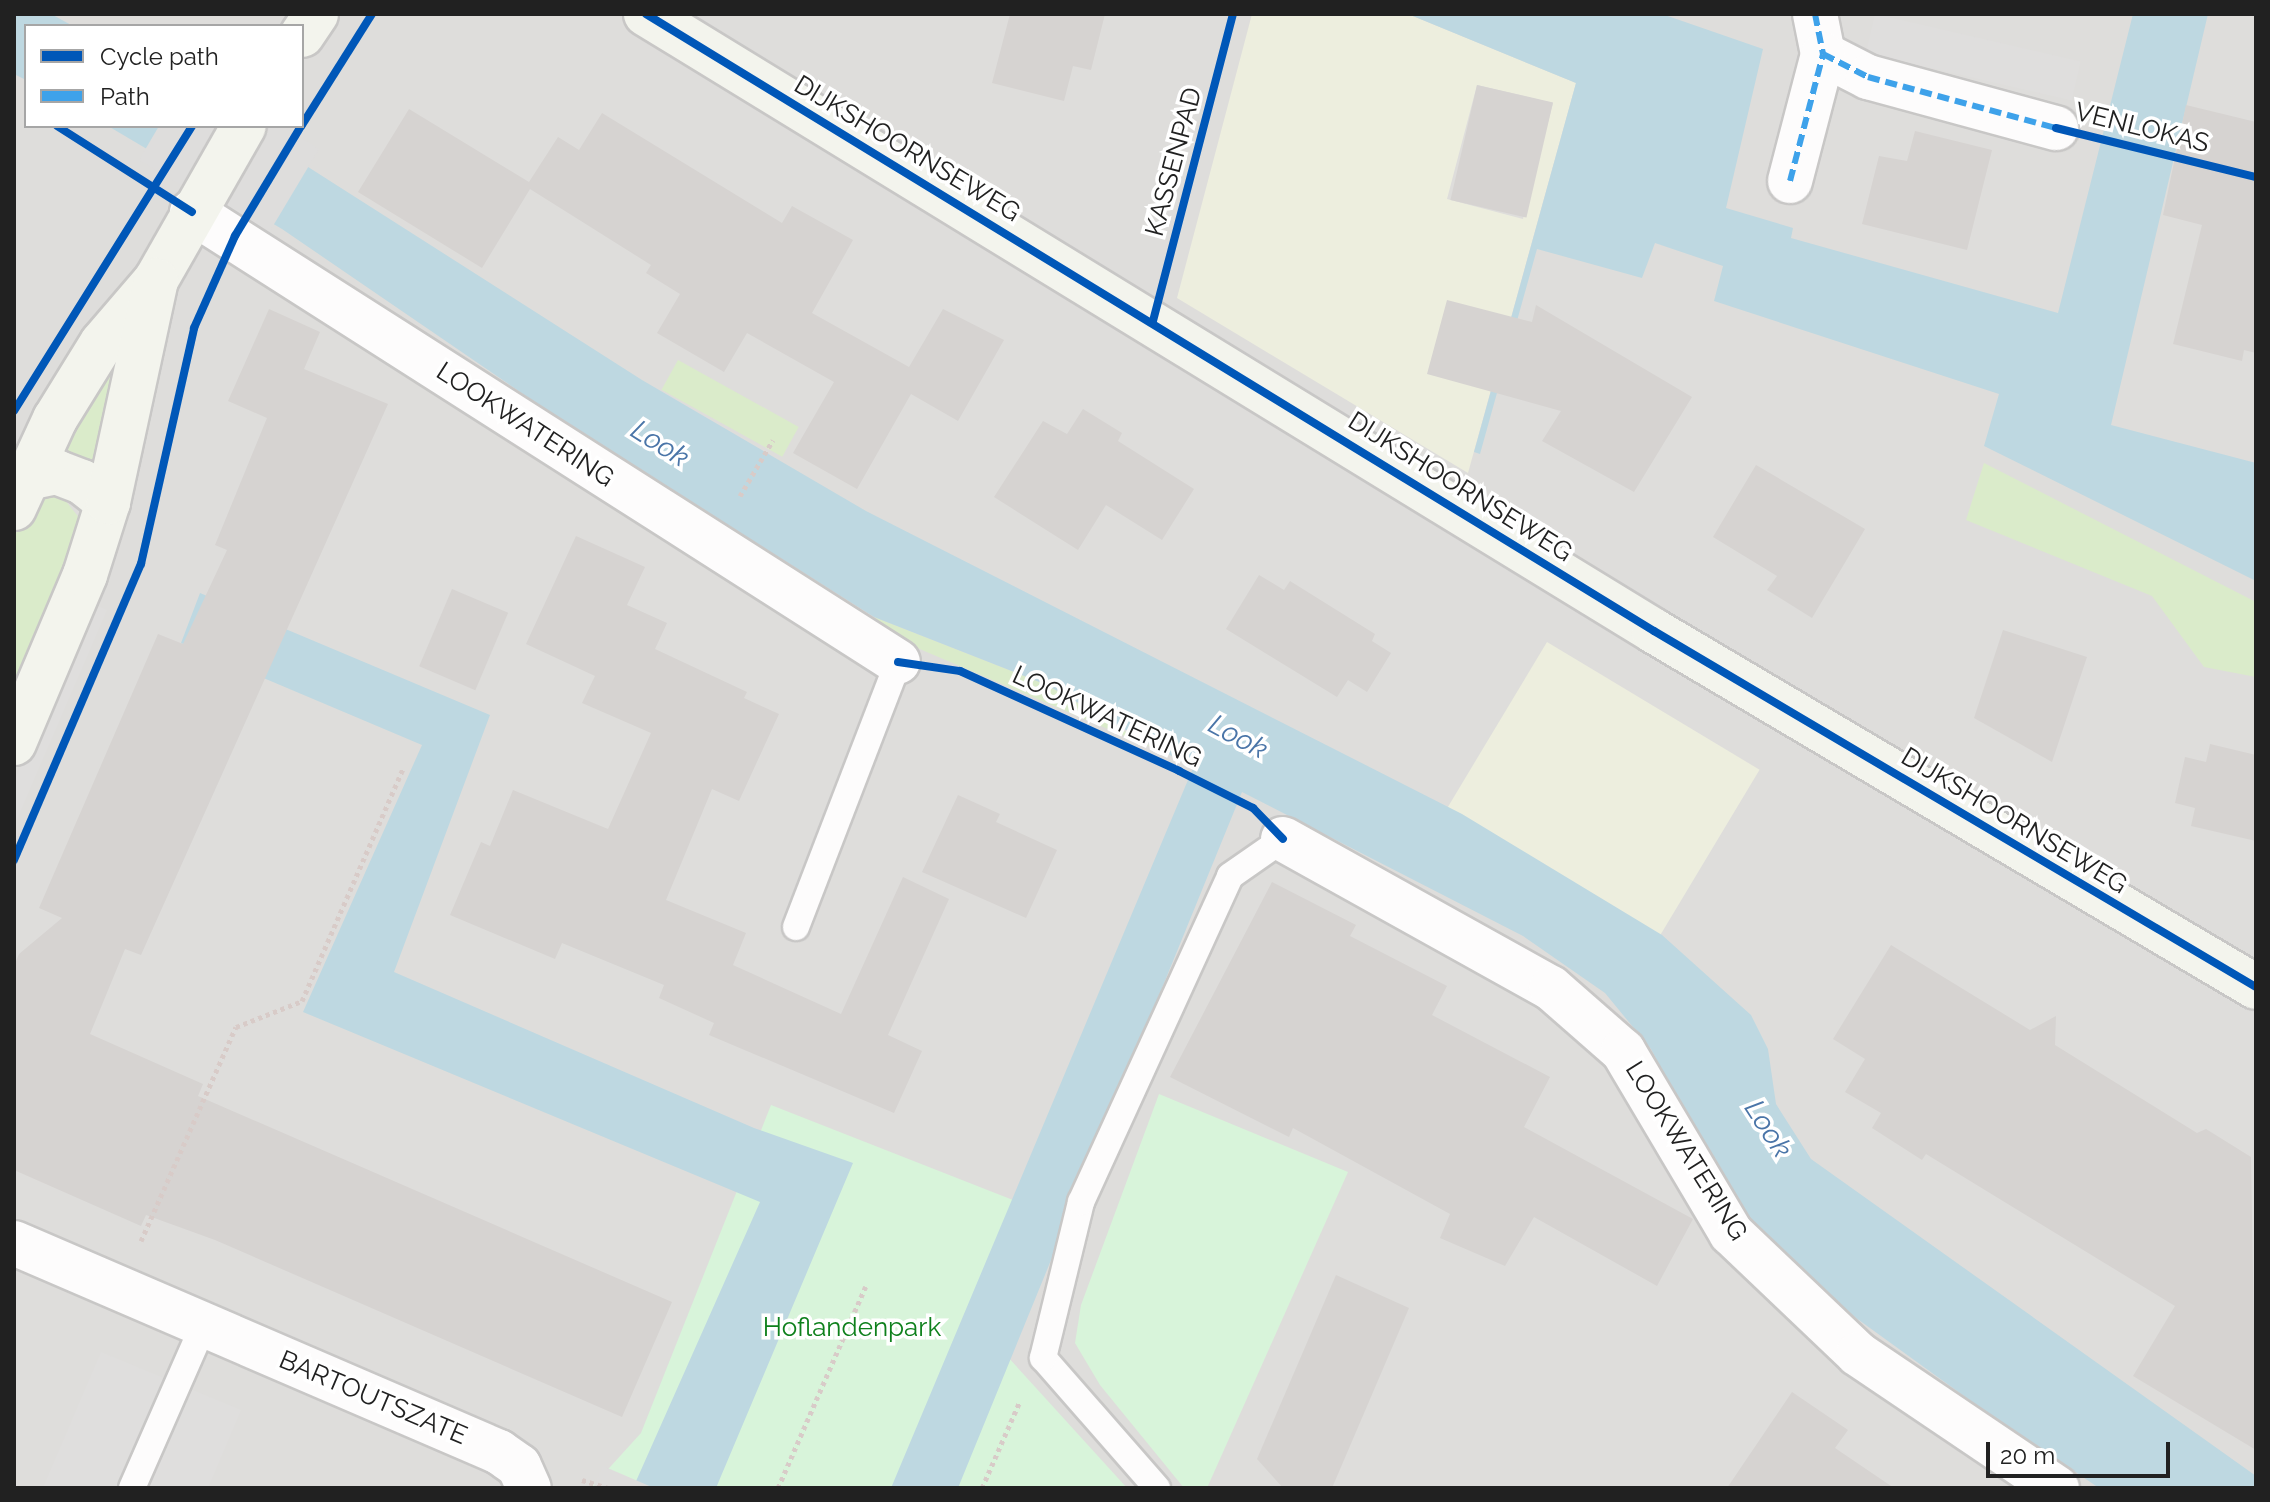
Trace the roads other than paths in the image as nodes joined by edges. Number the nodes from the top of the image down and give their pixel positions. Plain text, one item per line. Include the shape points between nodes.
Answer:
1 (316, 14) edge
2 (646, 14) edge
3 (304, 32) edge
4 (1819, 34) edge
5 (243, 128) edge
6 (2056, 128) dead end
7 (1790, 181) dead end
8 (196, 204) junction
9 (156, 280) junction
10 (21, 493) edge
11 (108, 502) junction
12 (898, 662) joint
13 (14, 743) edge
14 (1283, 839) joint
15 (796, 927) dead end
16 (2256, 987) edge
17 (14, 1243) edge
18 (203, 1326) junction
19 (132, 1488) edge
20 (529, 1488) edge
21 (1157, 1488) edge
22 (2057, 1488) edge

1 - 3 street
2 - 16 street, DIJKSHOORNSEWEG via 1654,631
4 - 6 street, VENLOKAS via 1868,77
4 - 7 street, VENLOKAS
5 - 8 street
8 - 9 street
8 - 12 street, LOOKWATERING
9 - 10 street via 102,343
9 - 11 street
10 - 11 street via 56,472 82,482
11 - 13 street via 85,575
12 - 15 lane
14 - 21 lane via 1230,876 1223,890 1081,1202 1043,1358
14 - 22 street, LOOKWATERING via 1551,988 1623,1051 1731,1233 1858,1354
17 - 18 street, BARTOUTSZATE
18 - 19 lane
18 - 20 street, BARTOUTSZATE via 499,1452 519,1466

